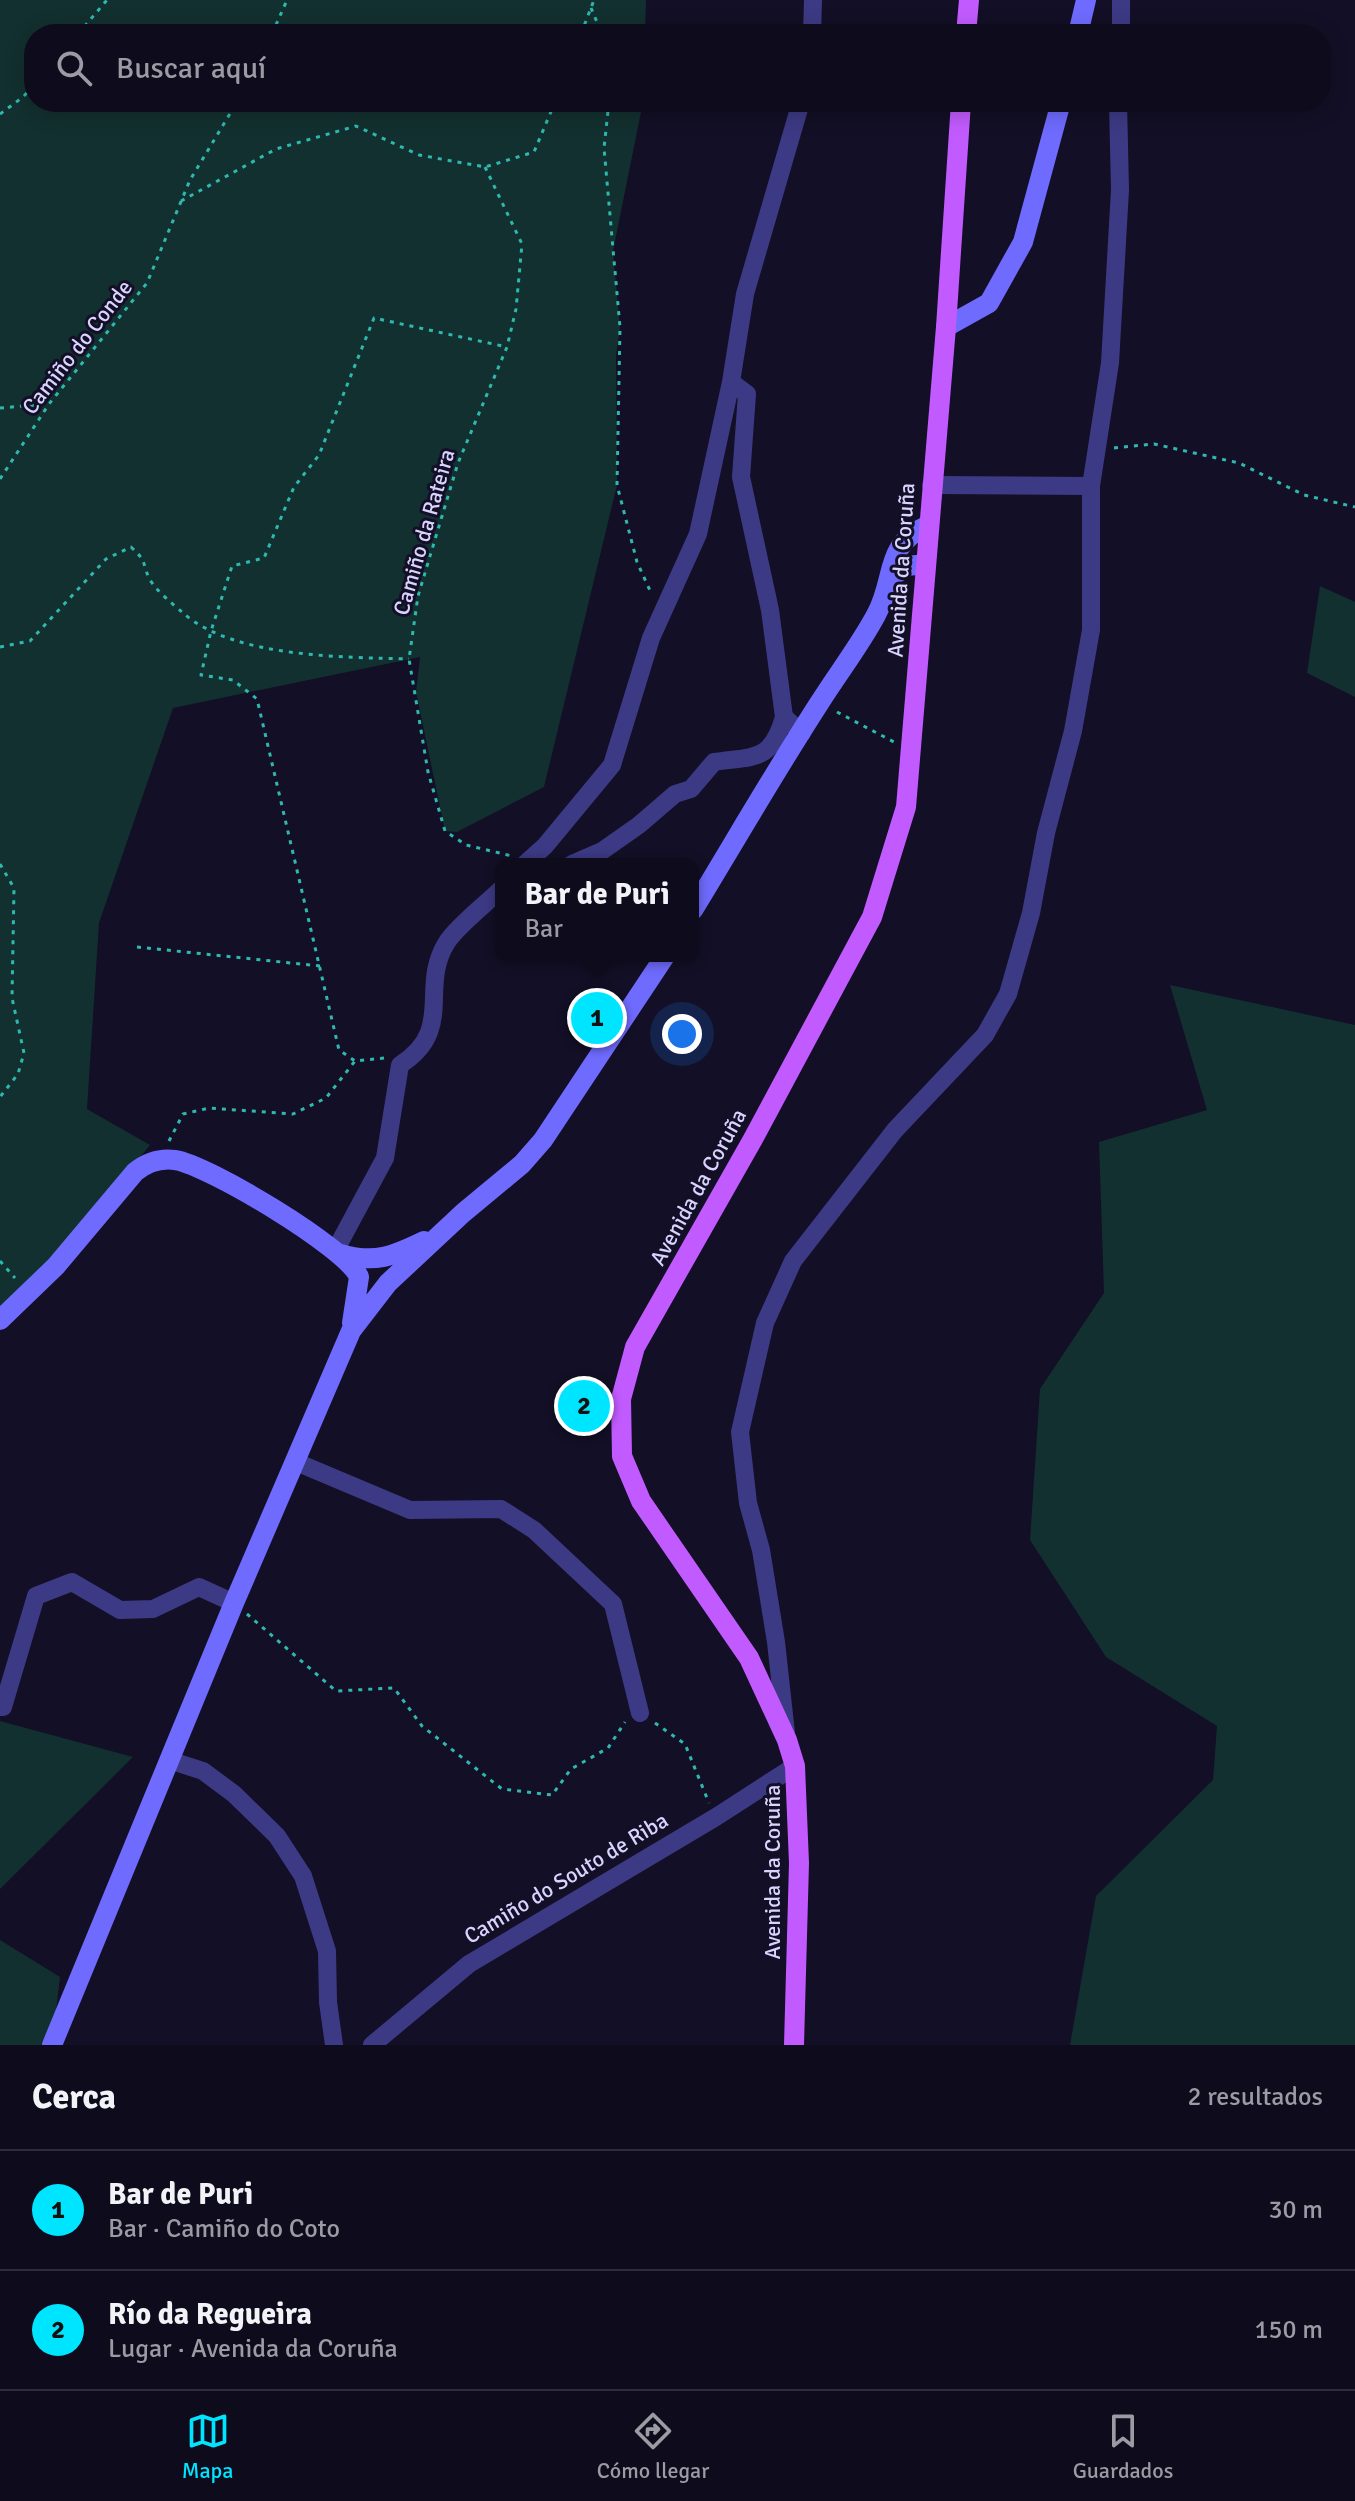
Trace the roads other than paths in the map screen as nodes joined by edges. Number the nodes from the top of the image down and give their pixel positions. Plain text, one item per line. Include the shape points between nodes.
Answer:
1 (813, 0) edge
2 (969, 0) edge
3 (1086, 0) edge
4 (1121, 0) edge
5 (812, 24) edge
6 (967, 24) edge
7 (1080, 24) edge
8 (1121, 24) edge
9 (798, 112) edge
10 (960, 112) edge
11 (1058, 112) edge
12 (1118, 112) edge
13 (946, 327) junction
14 (731, 382) junction
15 (931, 485) junction
16 (1091, 486) junction
17 (920, 528) junction
18 (920, 564) junction
19 (889, 579) junction
20 (784, 717) junction
21 (802, 733) junction
22 (532, 858) edge
23 (586, 858) edge
24 (495, 895) edge
25 (699, 900) edge
26 (495, 913) edge
27 (476, 914) junction
28 (661, 962) edge
29 (442, 1233) junction
30 (338, 1252) junction
31 (373, 1260) junction
32 (399, 1273) junction
33 (359, 1277) junction
34 (375, 1298) junction
35 (0, 1320) edge
36 (351, 1331) junction
37 (296, 1462) junction
38 (234, 1603) junction
39 (0, 1707) edge
40 (640, 1713) road end
41 (787, 1740) junction
42 (169, 1760) junction
43 (795, 1766) junction
44 (52, 2045) edge
45 (334, 2045) edge
46 (372, 2045) edge
47 (794, 2045) edge

1 - 5 street
2 - 6 main road
3 - 7 street
4 - 8 street
9 - 14 street via 745,294
10 - 13 main road, Avenida da Coruña
11 - 13 street via 1023,242 989,303
12 - 16 street via 1120,190 1110,363
13 - 15 main road, Avenida da Coruña
14 - 20 street via 747,394 741,477 770,610
14 - 22 street via 698,534 651,638 612,765
15 - 16 street
15 - 17 main road, Avenida da Coruña
16 - 41 street via 1091,630 1073,731 1008,994 985,1035 895,1130 793,1261 761,1339 740,1432
17 - 18 main road, Avenida da Coruña
17 - 19 street via 903,540
18 - 19 street
18 - 41 main road, Avenida da Coruña via 906,807 872,917 635,1347 621,1399 622,1456 641,1501 749,1658
19 - 21 street via 861,643
20 - 21 street
20 - 23 street via 777,739 761,755 714,762 691,789 675,794 639,825
21 - 25 street
24 - 27 street
26 - 27 street
27 - 30 street via 447,942 435,975 433,1027 418,1054 400,1065 385,1158
28 - 29 street via 543,1140
29 - 31 street
29 - 32 street
30 - 31 street
30 - 33 street
30 - 35 street via 214,1175 175,1160 159,1161 135,1172 56,1266
31 - 32 street via 385,1261
31 - 33 street
32 - 34 street
33 - 34 street
33 - 36 street
34 - 36 street
36 - 37 street
37 - 38 street
37 - 40 street via 410,1510 501,1509 534,1530 613,1604
38 - 39 street via 199,1587 153,1609 120,1610 72,1582 36,1596
38 - 42 street
41 - 43 main road, Avenida da Coruña
42 - 44 street
42 - 45 street via 203,1771 234,1794 277,1836 303,1876 327,1951
43 - 46 street, Camiño do Souto de Riba via 469,1964
43 - 47 main road, Avenida da Coruña via 799,1863

